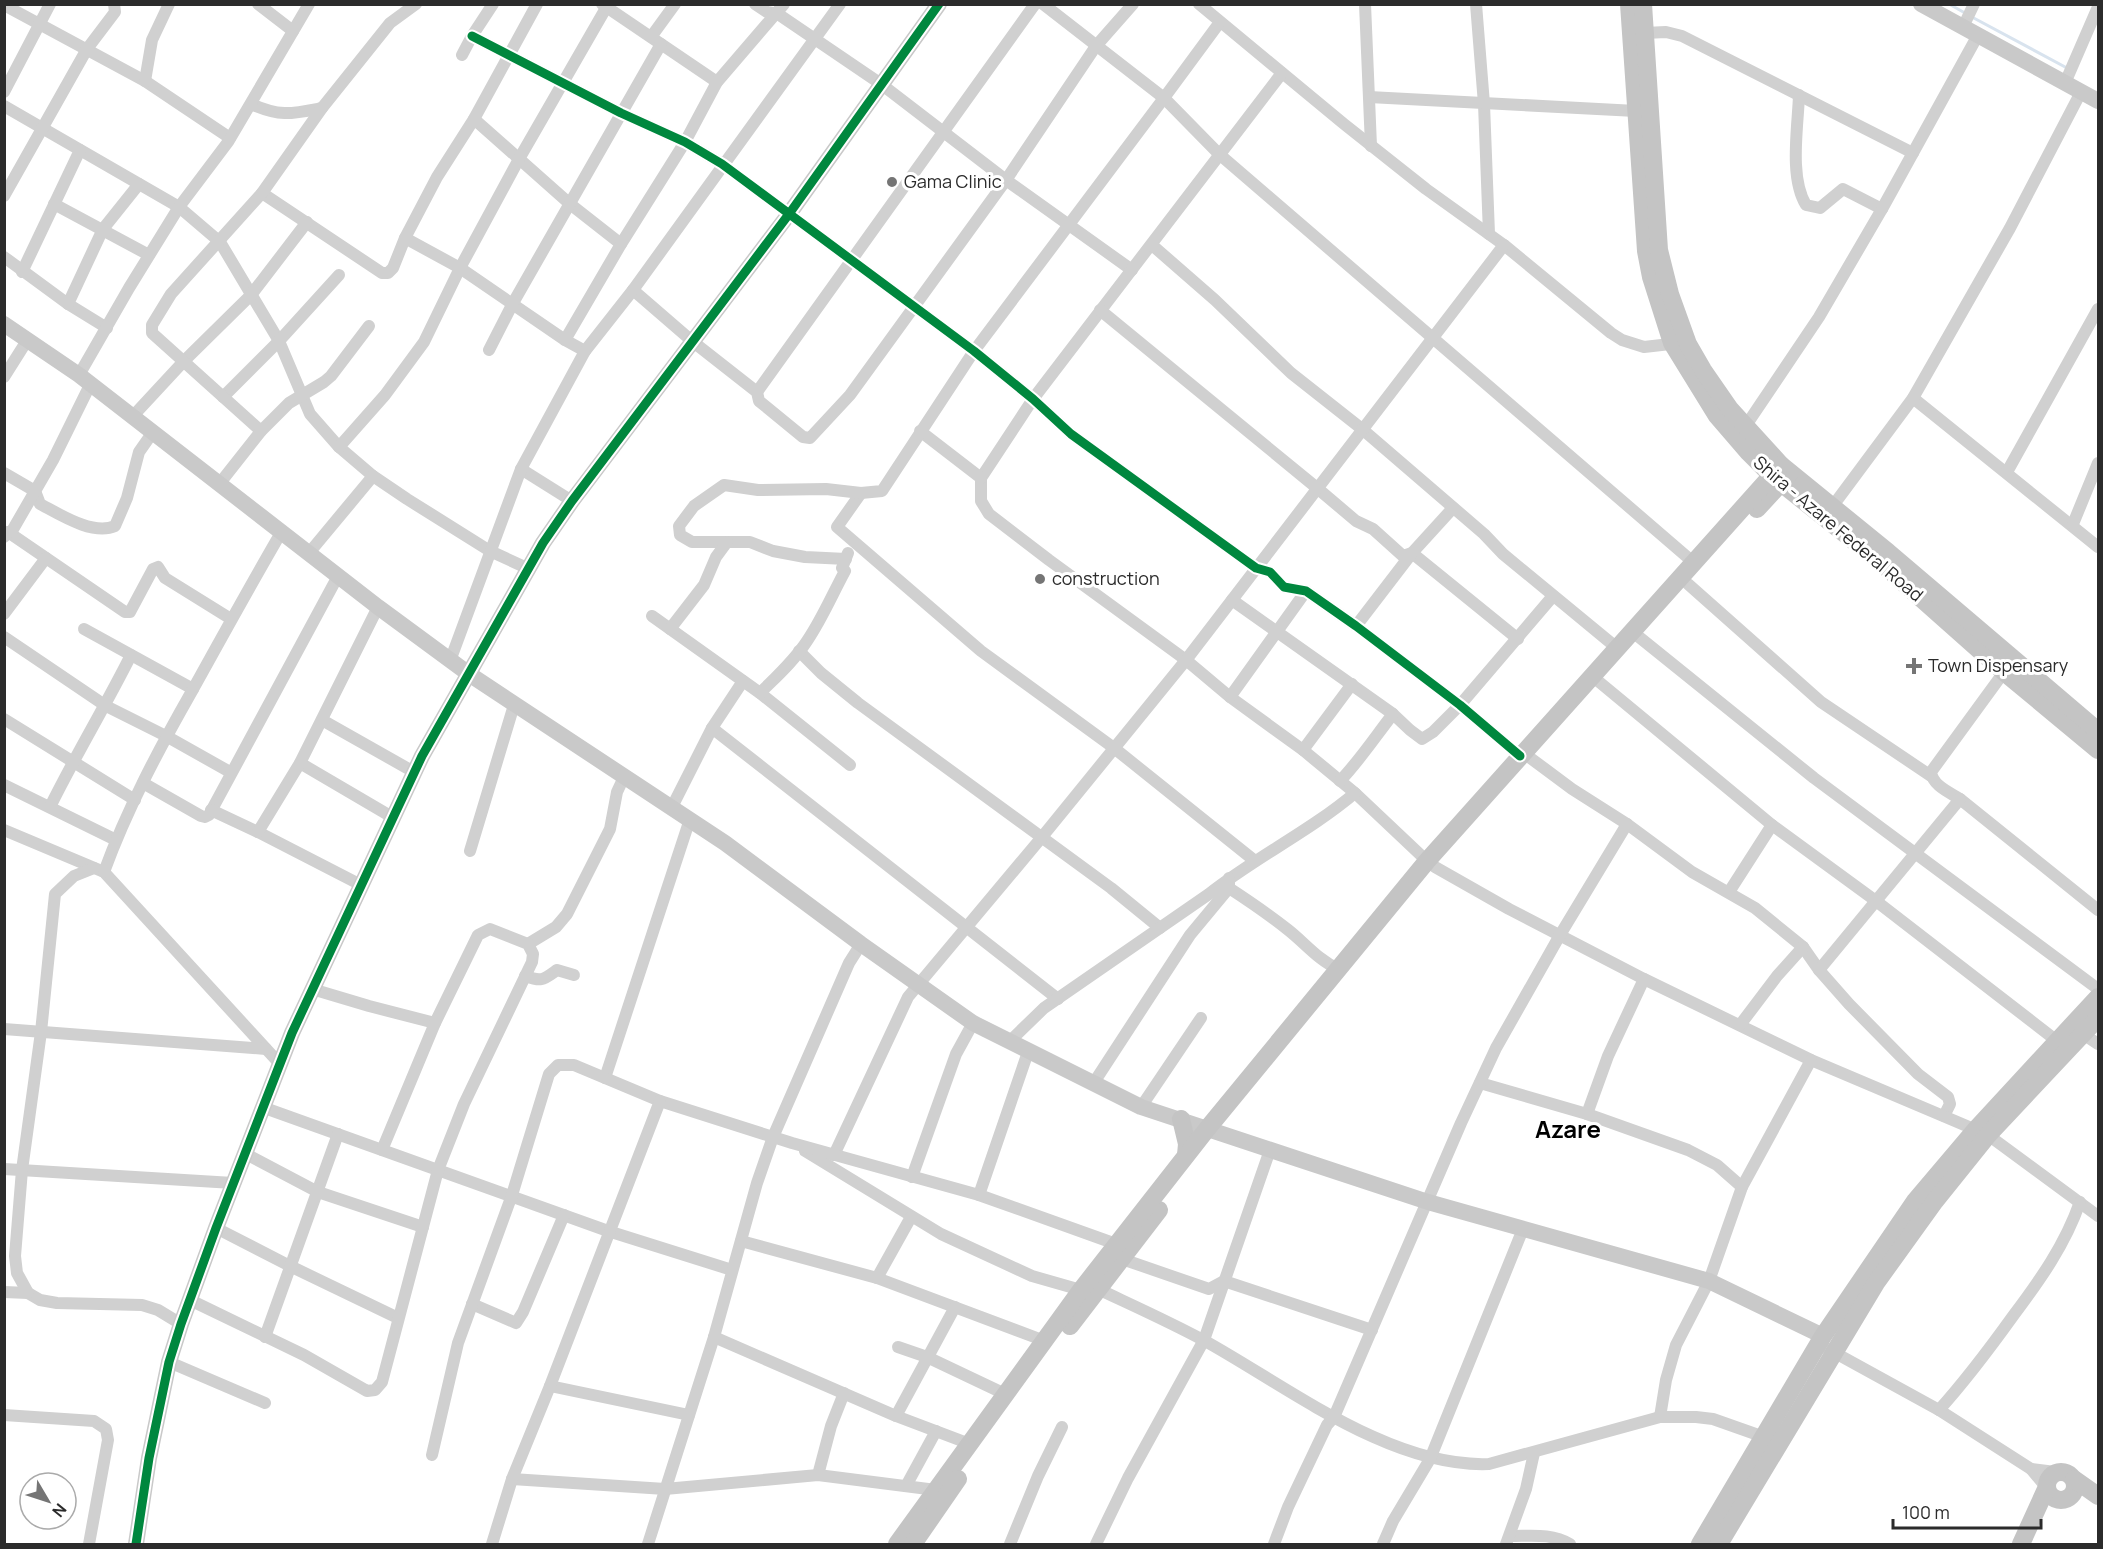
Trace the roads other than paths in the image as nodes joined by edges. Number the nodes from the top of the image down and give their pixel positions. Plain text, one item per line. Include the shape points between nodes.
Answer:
1 (4, 4) edge
2 (50, 4) edge
3 (114, 4) edge
4 (169, 4) edge
5 (258, 4) edge
6 (309, 4) edge
7 (416, 4) edge
8 (493, 4) edge
9 (537, 4) edge
10 (675, 4) edge
11 (755, 4) edge
12 (840, 4) edge
13 (939, 4) edge
14 (1035, 4) edge
15 (1043, 4) edge
16 (1133, 4) edge
17 (1198, 4) edge
18 (1365, 4) edge
19 (1476, 4) edge
20 (1629, 4) edge
21 (1643, 4) edge
22 (1921, 4) edge
23 (604, 6) edge
24 (2098, 7) edge
25 (781, 9) edge
26 (1970, 20) edge
27 (1220, 22) junction
28 (39, 25) junction
29 (293, 31) junction
30 (1644, 33) junction
31 (472, 36) junction
32 (815, 39) junction
33 (656, 40) junction
34 (1096, 46) junction
35 (87, 49) junction
36 (462, 55) dead end
37 (508, 55) junction
38 (1282, 73) junction
39 (2068, 75) junction
40 (144, 81) junction
41 (562, 82) junction
42 (717, 82) junction
43 (881, 84) junction
44 (4, 92) edge
45 (2081, 92) junction
46 (1799, 95) junction
47 (1370, 97) junction
48 (1164, 98) junction
49 (2098, 101) edge
50 (250, 104) junction
51 (1484, 104) junction
52 (4, 106) edge
53 (322, 108) junction
54 (1636, 111) junction
55 (621, 113) junction
56 (474, 119) junction
57 (43, 129) junction
58 (944, 133) junction
59 (230, 138) junction
60 (685, 142) junction
61 (1371, 146) junction
62 (80, 150) junction
63 (1913, 153) junction
64 (1219, 154) junction
65 (519, 159) junction
66 (722, 164) junction
67 (1006, 180) junction
68 (139, 184) junction
69 (262, 193) junction
70 (4, 196) edge
71 (54, 204) junction
72 (570, 204) junction
73 (179, 207) junction
74 (1882, 209) junction
75 (789, 214) junction
76 (307, 222) junction
77 (1069, 225) junction
78 (103, 229) junction
79 (1489, 234) junction
80 (405, 238) junction
81 (219, 242) junction
82 (621, 244) junction
83 (1152, 245) junction
84 (1504, 245) junction
85 (149, 255) junction
86 (4, 257) edge
87 (852, 260) junction
88 (460, 268) junction
89 (1132, 270) junction
90 (22, 272) junction
91 (339, 274) dead end
92 (633, 290) junction
93 (251, 295) junction
94 (513, 303) junction
95 (68, 304) junction
96 (914, 307) junction
97 (2098, 309) edge
98 (1100, 310) junction
99 (4, 324) edge
100 (369, 326) dead end
101 (107, 328) junction
102 (1433, 337) junction
103 (28, 339) junction
104 (565, 340) junction
105 (692, 340) junction
106 (279, 341) junction
107 (1680, 343) junction
108 (489, 350) dead end
109 (585, 351) junction
110 (974, 351) junction
111 (184, 361) junction
112 (4, 377) edge
113 (85, 379) junction
114 (757, 392) junction
115 (223, 396) junction
116 (302, 396) junction
117 (1913, 398) junction
118 (1033, 399) junction
119 (134, 416) junction
120 (1745, 427) junction
121 (1362, 429) junction
122 (261, 431) junction
123 (920, 431) junction
124 (153, 432) junction
125 (339, 447) junction
126 (1748, 452) junction
127 (2098, 463) edge
128 (521, 469) junction
129 (2007, 472) junction
130 (4, 473) edge
131 (1780, 474) junction
132 (373, 476) junction
133 (981, 478) junction
134 (220, 483) junction
135 (1317, 488) junction
136 (35, 491) junction
137 (861, 493) junction
138 (572, 501) junction
139 (1804, 502) junction
140 (1753, 505) junction
141 (1832, 507) junction
142 (1453, 508) junction
143 (2073, 525) junction
144 (282, 531) junction
145 (6, 535) edge
146 (727, 542) junction
147 (855, 544) junction
148 (2098, 547) edge
149 (490, 551) junction
150 (309, 553) junction
151 (1412, 554) junction
152 (46, 558) junction
153 (846, 559) junction
154 (1694, 562) junction
155 (1256, 568) junction
156 (529, 569) junction
157 (338, 576) junction
158 (1688, 584) junction
159 (1306, 591) junction
160 (1554, 596) junction
161 (1232, 600) junction
162 (378, 607) junction
163 (4, 614) edge
164 (652, 616) dead end
165 (231, 619) junction
166 (1356, 626) junction
167 (670, 628) junction
168 (84, 629) dead end
169 (1278, 632) junction
170 (4, 637) edge
171 (1640, 637) junction
172 (1518, 639) junction
173 (1617, 648) junction
174 (799, 651) junction
175 (131, 655) junction
176 (1186, 660) junction
177 (450, 661) junction
178 (2004, 672) junction
179 (469, 674) junction
180 (743, 681) junction
181 (1598, 681) junction
182 (1352, 684) junction
183 (193, 689) junction
184 (760, 693) junction
185 (1230, 697) junction
186 (514, 705) junction
187 (1460, 705) junction
188 (106, 706) junction
189 (2066, 712) junction
190 (1393, 714) junction
191 (4, 719) edge
192 (322, 720) junction
193 (712, 728) junction
194 (2098, 731) edge
195 (166, 736) junction
196 (1114, 748) junction
197 (1304, 750) junction
198 (2098, 750) edge
199 (1525, 756) junction
200 (72, 761) junction
201 (300, 763) junction
202 (850, 765) dead end
203 (230, 772) junction
204 (414, 772) junction
205 (1931, 776) junction
206 (624, 777) junction
207 (1340, 781) junction
208 (143, 783) junction
209 (4, 785) edge
210 (1355, 793) junction
211 (1960, 799) junction
212 (135, 800) junction
213 (50, 807) junction
214 (672, 807) junction
215 (211, 810) junction
216 (392, 817) junction
217 (690, 819) junction
218 (1627, 824) junction
219 (1772, 825) junction
220 (4, 830) edge
221 (258, 832) junction
222 (1042, 837) junction
223 (116, 840) junction
224 (470, 851) dead end
225 (1916, 853) junction
226 (1255, 861) junction
227 (1431, 864) junction
228 (99, 870) junction
229 (1229, 883) junction
230 (361, 885) junction
231 (1729, 892) junction
232 (1876, 901) junction
233 (2098, 910) edge
234 (966, 928) junction
235 (1160, 928) junction
236 (1560, 935) junction
237 (528, 944) junction
238 (861, 944) junction
239 (1803, 947) junction
240 (1338, 969) junction
241 (1820, 970) junction
242 (525, 975) junction
243 (574, 975) dead end
244 (1644, 979) junction
245 (919, 985) junction
246 (312, 989) junction
247 (2098, 989) edge
248 (2098, 998) edge
249 (1058, 999) junction
250 (1201, 1018) dead end
251 (2098, 1018) edge
252 (435, 1023) junction
253 (973, 1023) junction
254 (1740, 1025) junction
255 (4, 1029) edge
256 (41, 1032) junction
257 (2091, 1039) edge
258 (2057, 1041) junction
259 (1009, 1042) junction
260 (266, 1049) junction
261 (1028, 1052) junction
262 (1811, 1060) junction
263 (280, 1064) junction
264 (605, 1078) junction
265 (1480, 1083) junction
266 (1093, 1084) junction
267 (660, 1101) junction
268 (262, 1107) junction
269 (1141, 1107) junction
270 (1587, 1114) junction
271 (1944, 1116) junction
272 (1181, 1119) junction
273 (1212, 1131) junction
274 (1982, 1132) junction
275 (338, 1134) junction
276 (773, 1137) junction
277 (792, 1143) junction
278 (382, 1150) junction
279 (1270, 1150) junction
280 (244, 1153) junction
281 (834, 1155) junction
282 (1186, 1155) junction
283 (4, 1169) edge
284 (22, 1170) junction
285 (438, 1170) junction
286 (912, 1177) junction
287 (233, 1183) junction
288 (1742, 1187) junction
289 (318, 1192) junction
290 (512, 1195) junction
291 (979, 1195) junction
292 (1428, 1202) junction
293 (2080, 1202) junction
294 (564, 1215) junction
295 (2098, 1216) edge
296 (911, 1217) junction
297 (423, 1227) junction
298 (216, 1228) junction
299 (1523, 1229) junction
300 (608, 1231) junction
301 (741, 1241) junction
302 (1119, 1251) junction
303 (291, 1266) junction
304 (732, 1270) junction
305 (877, 1278) junction
306 (1224, 1281) junction
307 (1709, 1281) junction
308 (1090, 1289) junction
309 (4, 1292) edge
310 (28, 1293) junction
311 (190, 1300) junction
312 (472, 1304) junction
313 (955, 1306) junction
314 (398, 1318) junction
315 (181, 1324) junction
316 (1372, 1330) junction
317 (265, 1336) junction
318 (714, 1337) junction
319 (1204, 1340) junction
320 (1045, 1341) junction
321 (1825, 1344) junction
322 (898, 1347) dead end
323 (927, 1357) junction
324 (169, 1362) junction
325 (550, 1386) junction
326 (844, 1393) junction
327 (1005, 1394) junction
328 (265, 1403) dead end
329 (1940, 1410) junction
330 (4, 1415) edge
331 (689, 1415) junction
332 (896, 1416) junction
333 (1334, 1417) junction
334 (1660, 1417) junction
335 (1062, 1427) dead end
336 (936, 1431) junction
337 (1764, 1437) junction
338 (970, 1444) junction
339 (1533, 1453) junction
340 (432, 1455) dead end
341 (1430, 1459) junction
342 (818, 1475) junction
343 (512, 1479) junction
344 (2049, 1483) junction
345 (906, 1486) junction
346 (665, 1489) junction
347 (936, 1490) junction
348 (2069, 1491) junction
349 (2098, 1498) edge
350 (2031, 1523) junction
351 (1509, 1540) edge
352 (89, 1545) edge
353 (136, 1545) edge
354 (492, 1545) edge
355 (648, 1545) edge
356 (897, 1545) edge
357 (914, 1545) edge
358 (1010, 1545) edge
359 (1096, 1545) edge
360 (1274, 1545) edge
361 (1383, 1545) edge
362 (1570, 1545) edge
363 (1700, 1545) edge
364 (1719, 1545) edge
365 (2021, 1545) edge

1 - 28 street
2 - 28 street
3 - 35 street via 115,12
4 - 40 street via 152,40
5 - 29 street
6 - 29 street
7 - 53 street via 390,23
8 - 31 street
9 - 37 street
10 - 33 street
11 - 25 street via 767,12
12 - 32 street
13 - 43 main road
14 - 58 street
15 - 34 street
16 - 34 street
17 - 27 street
18 - 47 street
19 - 51 street
20 - 54 main road, Shira - Azare Federal Road
21 - 30 main road, Shira - Azare Federal Road
22 - 26 main road
23 - 33 street
23 - 41 street
24 - 39 street
25 - 32 street
25 - 42 street
26 - 39 main road
26 - 63 street
27 - 38 street
27 - 48 street
28 - 35 street
28 - 44 street
29 - 50 street
30 - 46 street via 1682,36
30 - 107 main road, Shira - Azare Federal Road via 1659,249
31 - 36 street
31 - 37 street
32 - 43 street
32 - 66 street
33 - 42 street
33 - 55 street
34 - 48 street
34 - 67 street
35 - 40 street
35 - 57 street
37 - 41 street
37 - 56 street
38 - 61 street
38 - 64 street
39 - 45 main road
40 - 59 street
41 - 55 street
41 - 65 street
42 - 60 street
43 - 58 street
43 - 75 main road
45 - 49 main road
45 - 117 street via 2010,228
46 - 63 street
46 - 74 street via 1796,177 1806,205 1820,208 1843,189
47 - 51 street
47 - 61 street
48 - 64 street
48 - 77 street
50 - 53 street via 288,114
50 - 59 street
51 - 54 street
51 - 79 street
52 - 57 street
53 - 69 street
54 - 107 main road, Shira - Azare Federal Road via 1646,251 1651,277
55 - 60 street
55 - 72 street
56 - 65 street
56 - 80 street
57 - 62 street
57 - 70 street
58 - 67 street
58 - 87 street
59 - 73 street
60 - 66 street
60 - 82 street
61 - 79 street
62 - 68 street
62 - 71 street
63 - 74 street
64 - 83 street
64 - 102 street
65 - 72 street
65 - 88 street
66 - 75 street
66 - 92 street
67 - 77 street
67 - 96 street
68 - 73 street
68 - 78 street
69 - 76 street
69 - 81 street
71 - 78 street
71 - 90 street
72 - 82 street
72 - 94 street
73 - 81 street
73 - 85 street
74 - 120 street via 1819,317
75 - 87 street
75 - 105 main road
76 - 80 street via 382,273 393,268
76 - 93 street
77 - 89 street
77 - 110 street
78 - 85 street
78 - 95 street
79 - 84 street
80 - 88 street
81 - 93 street
81 - 111 street via 171,294 152,326 152,333
82 - 104 street
83 - 89 street
83 - 121 street via 1291,373
84 - 102 street
84 - 107 street via 1622,340 1644,347
85 - 101 street
86 - 90 street
87 - 96 street
87 - 114 street
88 - 94 street
88 - 125 street via 424,342 385,395
89 - 98 street
90 - 95 street
91 - 106 street
92 - 105 street
92 - 109 street
93 - 106 street
93 - 111 street
94 - 104 street
94 - 108 street
95 - 101 street
96 - 110 street
96 - 114 street via 850,395 810,438 803,437 759,401
97 - 129 street
98 - 118 street
98 - 135 street
99 - 103 main road
100 - 116 street via 331,376
101 - 113 street
102 - 121 street
102 - 154 street
103 - 112 street
103 - 113 main road
104 - 109 street
105 - 114 street
105 - 138 main road
106 - 115 street
106 - 116 street
107 - 120 main road, Shira - Azare Federal Road
107 - 126 main road, Shira - Azare Federal Road via 1717,416
109 - 128 street
110 - 118 street
110 - 123 street
111 - 115 street
111 - 119 street
113 - 119 main road
113 - 136 street via 53,460
115 - 122 street
116 - 122 street via 289,403
116 - 125 street via 310,414
117 - 129 street
117 - 141 street
118 - 133 street
118 - 155 street via 1071,434
119 - 124 main road
120 - 131 main road, Shira - Azare Federal Road
121 - 135 street
121 - 142 street
122 - 134 street
123 - 133 street
123 - 137 street via 882,491
124 - 134 main road
124 - 136 street via 139,452 127,498 110,529 77,524 40,504
125 - 132 street
126 - 131 main road, Shira - Azare Federal Road
126 - 140 main road
127 - 143 street
128 - 138 street
128 - 149 street
129 - 143 street
130 - 136 street
131 - 139 main road, Shira - Azare Federal Road
131 - 140 main road
131 - 141 main road, Shira - Azare Federal Road
132 - 149 street
132 - 150 street
133 - 176 street via 981,501 989,514
134 - 144 main road
135 - 151 street via 1403,556
135 - 155 street
136 - 145 street
137 - 146 street via 758,490 724,484 694,506 679,526 680,535 692,542
137 - 147 street via 837,527
138 - 156 main road
139 - 140 main road via 1784,497
139 - 178 main road, Shira - Azare Federal Road via 1879,561
140 - 154 main road
140 - 158 main road
141 - 189 main road, Shira - Azare Federal Road via 1888,552
142 - 151 street
142 - 160 street
143 - 148 street
144 - 150 main road
144 - 165 street
145 - 152 street
146 - 153 street via 750,542 805,557
146 - 167 street via 704,585
147 - 153 street
147 - 196 street via 981,651
149 - 156 street
149 - 177 street
150 - 157 main road
151 - 166 street
151 - 172 street
152 - 163 street
152 - 165 street via 125,612 130,612 153,569 158,567 165,578
153 - 174 street via 842,568 845,571 819,622
154 - 173 main road
155 - 159 street via 1270,572 1284,586
155 - 161 street
156 - 179 main road
157 - 162 main road
157 - 203 street
158 - 171 main road
158 - 205 street via 1821,702
159 - 166 street
159 - 169 street
160 - 172 street
160 - 173 street
161 - 169 street
161 - 176 street
162 - 177 main road
162 - 192 street
164 - 167 street
165 - 183 street
166 - 187 street
167 - 180 street
168 - 175 street
169 - 182 street
169 - 185 street
170 - 188 street
171 - 181 main road
171 - 225 street via 1814,778
172 - 187 street
173 - 199 main road
174 - 184 street
174 - 222 street via 849,696
175 - 183 street
175 - 188 street
176 - 185 street
176 - 196 street
177 - 179 main road
178 - 189 main road, Shira - Azare Federal Road
178 - 205 street
179 - 186 main road
179 - 204 main road
180 - 184 street
180 - 193 street
181 - 199 main road
181 - 219 street
182 - 190 street
182 - 197 street
183 - 195 street
184 - 202 street
185 - 197 street
186 - 206 main road
186 - 224 street
187 - 190 street via 1422,739
187 - 199 street
188 - 195 street
188 - 200 street
189 - 194 main road, Shira - Azare Federal Road
189 - 198 main road, Shira - Azare Federal Road
190 - 207 street
191 - 200 street
192 - 201 street
192 - 204 street
193 - 214 street
193 - 234 street
195 - 203 street
195 - 208 street
196 - 222 street
196 - 226 street
197 - 207 street
199 - 218 street
199 - 227 main road
200 - 212 street
200 - 213 street
201 - 216 street
201 - 221 street
203 - 215 street
204 - 216 main road
205 - 211 street
206 - 214 main road
206 - 237 street via 610,829 567,914 556,927
207 - 210 street
208 - 212 street
208 - 215 street via 201,816
209 - 213 street
210 - 226 street
210 - 227 street
211 - 225 street
211 - 233 street
212 - 223 street
213 - 223 street
214 - 217 main road
215 - 221 street
216 - 230 main road
217 - 238 main road
217 - 264 street
218 - 231 street via 1692,872
218 - 236 street
219 - 231 street
219 - 232 street
220 - 228 street
221 - 230 street
222 - 234 street
222 - 235 street
223 - 228 street
225 - 232 street
225 - 247 street
226 - 229 street
227 - 236 street
227 - 240 main road
227 - 273 main road
228 - 256 street via 74,876 55,894
228 - 260 street
229 - 235 street
229 - 240 street
229 - 266 street via 1190,935
230 - 246 main road
231 - 239 street
232 - 241 street
232 - 258 street
234 - 245 street
234 - 249 street
235 - 249 street
236 - 244 street
236 - 265 street
237 - 242 street via 533,954
237 - 252 street via 490,929 478,934
238 - 245 main road
238 - 276 street via 849,963
239 - 241 street
239 - 254 street
240 - 273 main road
241 - 271 street via 1918,1074 1948,1098 1950,1104
242 - 243 street via 543,980 557,969
242 - 285 street via 464,1104
244 - 254 street
244 - 270 street via 1608,1056
245 - 253 main road
245 - 281 street via 908,997
246 - 252 street
246 - 263 main road
248 - 258 main road
249 - 259 street
250 - 269 street
251 - 257 main road
252 - 278 street
253 - 259 main road
253 - 286 street via 956,1054
254 - 262 street
255 - 256 street
256 - 260 street
256 - 284 street
257 - 274 main road
258 - 274 main road
259 - 261 main road
260 - 263 street
261 - 266 main road
261 - 291 street
262 - 271 street
262 - 288 street
263 - 268 main road
264 - 267 street
264 - 290 street via 574,1065 558,1065 549,1074
265 - 270 street
265 - 292 street
266 - 269 main road
267 - 276 street
267 - 300 street
268 - 275 street
268 - 280 main road
269 - 272 main road
270 - 288 street via 1688,1150 1718,1165
271 - 274 street
272 - 273 main road
272 - 282 main road
273 - 279 main road
273 - 282 main road
273 - 302 main road
274 - 293 street
274 - 321 main road via 1915,1201
275 - 278 street
275 - 289 street
276 - 277 street
276 - 301 street
277 - 281 street
277 - 296 street
278 - 285 street
279 - 292 main road
279 - 306 street
280 - 287 main road
280 - 289 street
281 - 286 street
282 - 302 main road
283 - 284 street
284 - 287 street
284 - 310 street via 15,1256 17,1273
285 - 290 street
285 - 297 street
286 - 291 street
287 - 298 main road
288 - 307 street
289 - 297 street
289 - 303 street
290 - 294 street
290 - 312 street
291 - 302 street
292 - 299 main road
292 - 316 street
293 - 295 street
293 - 329 street via 2072,1226 2044,1274
294 - 300 street
294 - 312 street via 516,1323
296 - 305 street
296 - 308 street via 1022,1272
297 - 314 street
298 - 303 street
298 - 311 main road
299 - 307 main road
299 - 341 street
300 - 304 street
300 - 325 street
301 - 304 street
301 - 305 street
302 - 306 street via 1209,1289
302 - 308 main road
303 - 314 street
303 - 317 street
304 - 318 street
305 - 313 street
306 - 316 street
306 - 319 street
307 - 321 main road
307 - 334 street via 1676,1345
308 - 319 street
308 - 320 main road
308 - 357 main road
309 - 310 street
310 - 315 street via 57,1303 142,1305
311 - 315 main road
311 - 317 street
312 - 340 street via 458,1343
313 - 320 street
313 - 323 street
314 - 317 street via 382,1382 375,1390 367,1391
315 - 324 main road
316 - 333 street
318 - 326 street
318 - 331 street
319 - 333 street
319 - 359 street
320 - 327 main road
321 - 329 street
321 - 337 main road
321 - 364 main road
322 - 323 street
323 - 327 street
323 - 332 street
324 - 328 street
324 - 353 main road
325 - 331 street
325 - 343 street
326 - 332 street
326 - 342 street
327 - 338 main road
329 - 344 street
330 - 352 street via 94,1421 106,1429 108,1440
331 - 346 street
332 - 336 street
333 - 341 street
333 - 360 street via 1288,1507
334 - 337 street via 1713,1419
334 - 339 street
335 - 358 street
336 - 338 street
336 - 345 street
337 - 363 main road
338 - 347 main road
339 - 341 street via 1490,1464
339 - 351 street via 1530,1478
341 - 361 street
342 - 345 street
342 - 346 street
343 - 346 street
343 - 354 street
344 - 348 main road via 2052,1497
344 - 348 main road via 2061,1471 2069,1474
344 - 350 main road
345 - 347 street
346 - 355 street
347 - 356 main road
348 - 349 main road
348 - 350 main road
350 - 365 main road
351 - 362 street via 1546,1536

